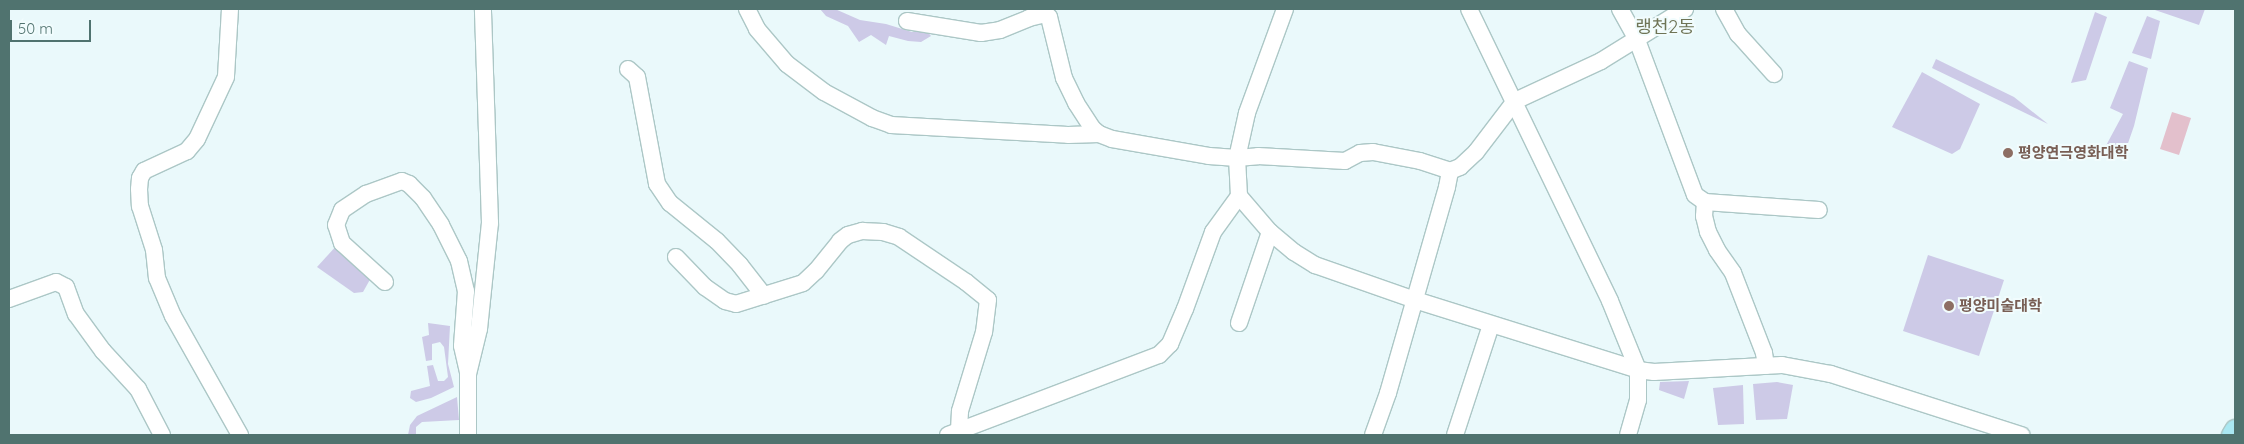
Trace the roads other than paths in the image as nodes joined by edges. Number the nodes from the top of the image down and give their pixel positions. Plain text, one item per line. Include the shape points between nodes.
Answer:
1 (230, 9) edge
2 (483, 9) edge
3 (747, 9) edge
4 (1469, 9) edge
5 (1620, 9) edge
6 (1685, 9) edge
7 (1724, 9) edge
8 (1280, 12) edge
9 (907, 21) dead end
10 (1637, 40) junction
11 (628, 69) dead end
12 (1774, 74) dead end
13 (1515, 102) junction
14 (1099, 134) junction
15 (1238, 158) junction
16 (1450, 171) junction
17 (1239, 196) junction
18 (1705, 202) junction
19 (1819, 210) dead end
20 (1270, 232) junction
21 (676, 257) dead end
22 (385, 282) dead end
23 (764, 296) junction
24 (9, 299) edge
25 (1415, 300) junction
26 (1239, 323) dead end
27 (1491, 325) junction
28 (1766, 366) junction
29 (1638, 370) junction
30 (468, 374) junction
31 (2235, 430) edge
32 (953, 433) edge
33 (162, 435) edge
34 (240, 435) edge
35 (468, 435) edge
36 (1373, 435) edge
37 (1454, 435) edge
38 (1628, 435) edge
39 (2021, 435) edge
40 (2232, 435) edge

1 - 34 street via 226,77 197,139 186,151 144,171 139,189 140,206 154,250 157,278 173,316
2 - 30 street via 490,223 479,328
3 - 14 street via 757,29 786,64 824,92 891,125
4 - 13 street
5 - 10 street
6 - 10 street
7 - 12 street via 1738,34
8 - 15 street via 1247,113
9 - 14 street via 981,33 1000,30 1045,14 1049,17 1064,78 1092,128
10 - 13 street via 1602,61
10 - 18 street via 1695,195
11 - 23 street via 637,77 657,184 670,203 740,265
13 - 16 street via 1476,152 1460,167
13 - 29 street via 1610,301
14 - 15 street via 1200,155
15 - 16 street via 1258,156 1345,161 1360,153 1374,152
15 - 17 street
16 - 25 street
17 - 20 street
17 - 32 street via 1213,232 1170,344 1159,355
18 - 19 street
18 - 28 street via 1708,232 1734,273
20 - 25 street via 1315,265
20 - 26 street
21 - 23 street via 705,287 725,301 736,304
22 - 30 street via 342,243 336,225 342,210 366,194 402,181 410,184 423,198 459,261 466,291 462,346
23 - 32 street via 802,283 840,241 862,231 899,237 966,282 988,300 984,332
24 - 33 street via 56,282 66,287 76,314 103,351 138,389
25 - 27 street
25 - 36 street
27 - 29 street
27 - 37 street
28 - 29 street
28 - 39 street via 1782,365 1831,374
29 - 38 street via 1638,400
30 - 35 street
31 - 40 main road

